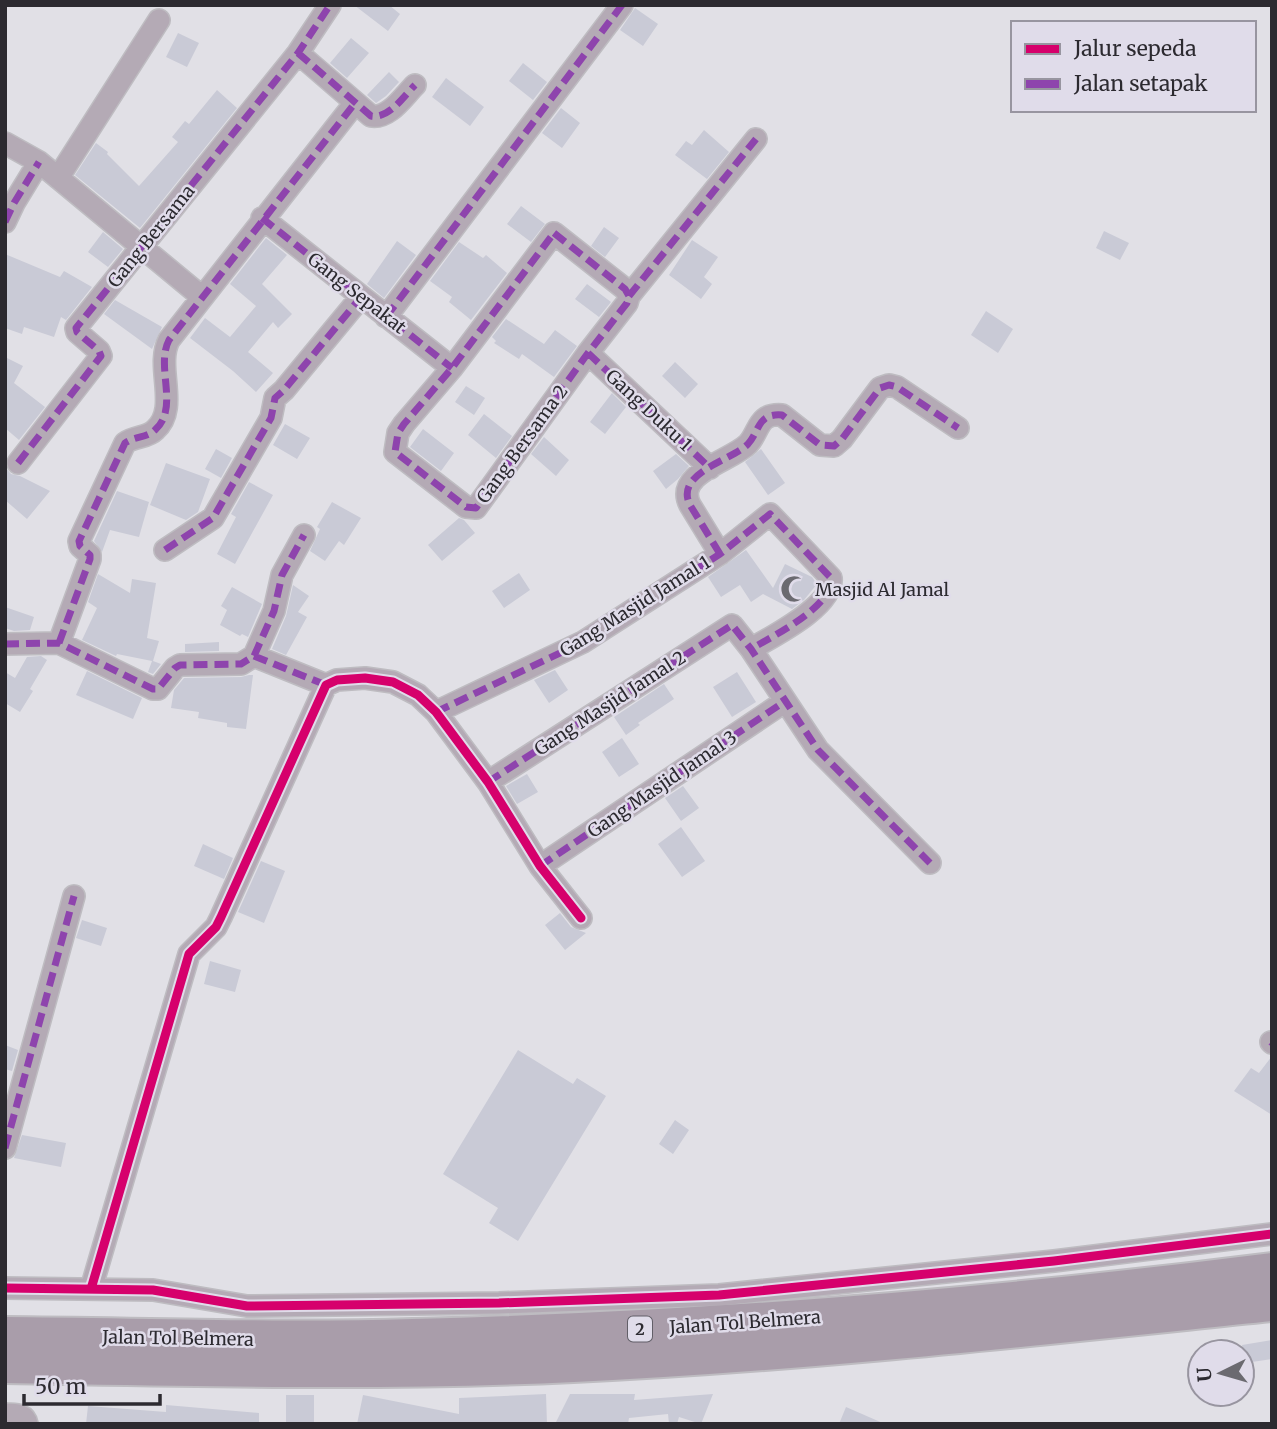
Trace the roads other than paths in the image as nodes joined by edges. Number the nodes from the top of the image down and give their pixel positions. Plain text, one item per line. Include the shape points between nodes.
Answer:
1 (330, 5) edge
2 (622, 5) edge
3 (159, 20) dead end
4 (298, 53) junction
5 (415, 85) dead end
6 (355, 103) junction
7 (756, 139) dead end
8 (5, 143) edge
9 (40, 162) junction
10 (58, 178) junction
11 (262, 218) junction
12 (5, 222) edge
13 (142, 247) junction
14 (629, 296) junction
15 (202, 297) junction
16 (361, 297) junction
17 (386, 317) junction
18 (588, 353) junction
19 (452, 368) junction
20 (958, 428) dead end
21 (18, 463) dead end
22 (710, 468) junction
23 (304, 535) dead end
24 (165, 550) dead end
25 (720, 554) junction
26 (59, 643) junction
27 (5, 644) edge
28 (751, 649) junction
29 (254, 656) junction
30 (326, 685) junction
31 (785, 702) junction
32 (436, 712) junction
33 (488, 782) junction
34 (930, 863) dead end
35 (540, 866) junction
36 (75, 896) dead end
37 (582, 918) dead end
38 (5, 1148) edge
39 (1272, 1234) edge
40 (1272, 1272) edge
41 (5, 1288) edge
42 (91, 1289) junction
43 (1272, 1302) edge
44 (5, 1336) edge
45 (5, 1364) edge
46 (5, 1415) edge
47 (27, 1424) edge

1 - 4 street, Gang Bersama
2 - 17 street
3 - 10 street
4 - 6 street
4 - 13 street, Gang Bersama
5 - 6 street via 385,115 371,116
6 - 11 street
7 - 14 street
8 - 9 street
9 - 10 street
9 - 12 street
10 - 13 street
11 - 15 street
11 - 16 street, Gang Sepakat
13 - 15 street
13 - 21 street, Gang Bersama via 76,328 100,356
14 - 18 street, Gang Bersama 2
14 - 19 street, Gang Bersama 2 via 554,233
15 - 26 street via 165,347 164,419 156,430 125,443 79,541 90,559
16 - 17 street, Gang Sepakat
16 - 24 street via 275,398 271,418 213,518
17 - 19 street, Gang Sepakat
18 - 19 street, Gang Bersama 2 via 476,508 466,507 395,452 398,433
18 - 22 street, Gang Duku 1
20 - 22 street via 889,385 880,388 834,446 820,445 775,414 757,427 748,444
22 - 25 street via 687,487 686,497
23 - 29 street via 282,575 275,611
25 - 28 street, Gang Masjid Jamal 1 via 770,514 831,578 822,603
25 - 32 street, Gang Masjid Jamal 1 via 583,642
26 - 27 street
26 - 29 street via 153,689 180,665 241,664
28 - 31 street
28 - 33 street, Gang Masjid Jamal 2 via 732,625
29 - 30 street
30 - 32 street via 365,678 393,682 418,695
30 - 42 street via 216,927 189,954
31 - 34 street via 818,750
31 - 35 street, Gang Masjid Jamal 3
32 - 33 street
33 - 35 street
35 - 37 street
36 - 38 street
39 - 42 street via 719,1295 247,1306 153,1290
40 - 44 highway, Jalan Tol Belmera / 2 via 1116,1292 637,1330 197,1340
41 - 42 street
43 - 45 highway, Jalan Tol Belmera / 2 via 834,1347 571,1363
46 - 47 street via 20,1415

